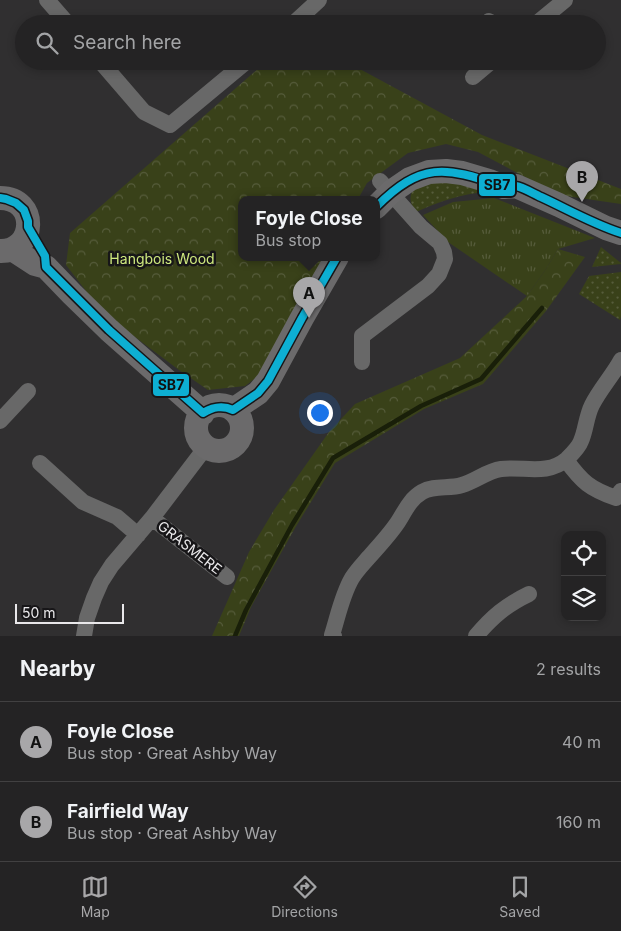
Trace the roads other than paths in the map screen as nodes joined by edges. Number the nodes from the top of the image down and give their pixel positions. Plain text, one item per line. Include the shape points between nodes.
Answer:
1 (47, 0) edge
2 (319, 0) edge
3 (565, 0) edge
4 (60, 15) edge
5 (303, 15) edge
6 (547, 15) edge
7 (108, 70) edge
8 (236, 70) edge
9 (482, 70) edge
10 (473, 78) dead end
11 (378, 195) edge
12 (380, 196) edge
13 (0, 198) edge
14 (28, 227) junction
15 (620, 234) edge
16 (6, 250) edge
17 (335, 261) edge
18 (46, 267) junction
19 (621, 360) edge
20 (362, 362) dead end
21 (28, 391) dead end
22 (203, 413) junction
23 (237, 417) junction
24 (0, 421) edge
25 (206, 447) junction
26 (566, 460) junction
27 (40, 463) dead end
28 (621, 491) edge
29 (152, 518) junction
30 (138, 534) junction
31 (227, 577) dead end
32 (528, 594) dead end
33 (84, 636) edge
34 (333, 636) edge
35 (476, 636) edge

1 - 4 street
2 - 5 street
3 - 6 street
7 - 8 street via 144,112 170,125
9 - 10 street
11 - 15 street via 420,175 446,171 504,187 516,186
12 - 20 street via 440,242 445,259 439,274 428,286 355,333
13 - 14 street via 20,205 27,216
14 - 16 street via 22,241
14 - 18 street via 45,256
16 - 18 street
17 - 23 street via 272,375
18 - 22 street via 110,330
19 - 26 street via 592,404 581,443
21 - 24 street
22 - 23 street via 217,406 228,408
22 - 25 street via 197,423 197,431
23 - 25 street via 242,431 234,446 224,451
25 - 29 street, GRASMERE
26 - 28 street via 591,488 616,498
26 - 34 street via 542,470 492,471 464,485 435,487 414,498 352,578
27 - 30 street, GRASMERE via 83,502 117,517
29 - 30 street, GRASMERE
29 - 31 street, GRASMERE
30 - 33 street, GRASMERE via 101,582 87,618
32 - 35 street via 499,612

